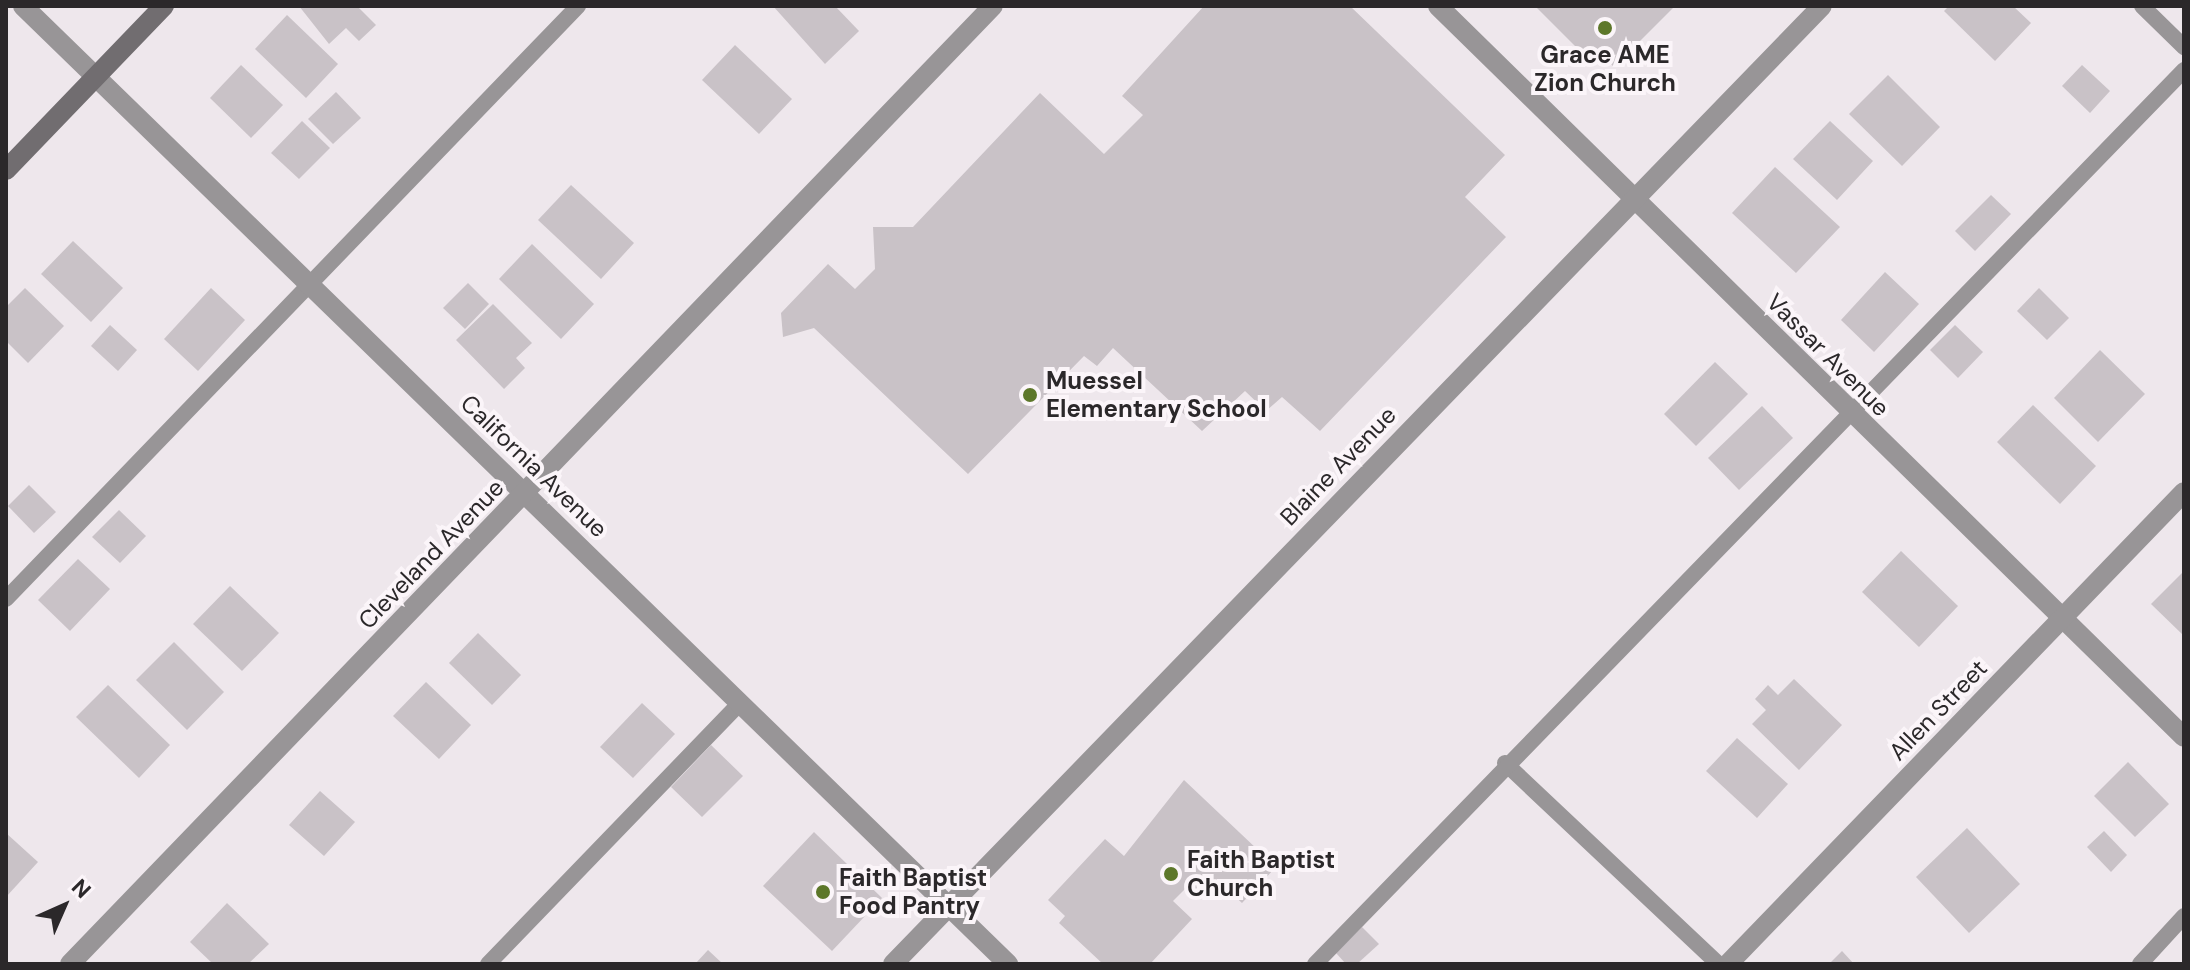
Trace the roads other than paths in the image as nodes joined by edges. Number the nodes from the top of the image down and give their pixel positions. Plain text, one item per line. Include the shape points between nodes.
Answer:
1 (23, 6) edge
2 (164, 6) edge
3 (578, 6) edge
4 (993, 6) edge
5 (1438, 6) edge
6 (1822, 6) edge
7 (2142, 6) edge
8 (2184, 47) edge
9 (2184, 70) edge
10 (96, 77) junction
11 (6, 170) edge
12 (1634, 200) junction
13 (310, 285) junction
14 (1849, 413) junction
15 (2184, 492) edge
16 (526, 494) junction
17 (6, 599) edge
18 (2062, 619) junction
19 (740, 703) junction
20 (2184, 737) edge
21 (1505, 763) junction
22 (948, 907) junction
23 (2184, 916) edge
24 (70, 964) edge
25 (488, 964) edge
26 (893, 964) edge
27 (1008, 964) edge
28 (1315, 964) edge
29 (1718, 964) edge
30 (1728, 964) edge
31 (2140, 964) edge

1 - 10 street, California Avenue
2 - 10 street
3 - 13 lane
4 - 16 street, Cleveland Avenue
5 - 12 street, Vassar Avenue
6 - 12 street, Blaine Avenue
7 - 8 lane
9 - 14 lane
10 - 11 street
10 - 13 street, California Avenue
12 - 14 street, Vassar Avenue
12 - 22 street, Blaine Avenue
13 - 16 street, California Avenue
13 - 17 lane
14 - 18 street, Vassar Avenue
14 - 21 lane
15 - 18 street, Allen Street
16 - 19 street, California Avenue
16 - 24 street, Cleveland Avenue
18 - 20 street, Vassar Avenue
18 - 30 street, Allen Street
19 - 22 street, California Avenue
19 - 25 lane
21 - 28 lane
21 - 29 lane
22 - 26 street, Blaine Avenue
22 - 27 street, California Avenue
23 - 31 lane

